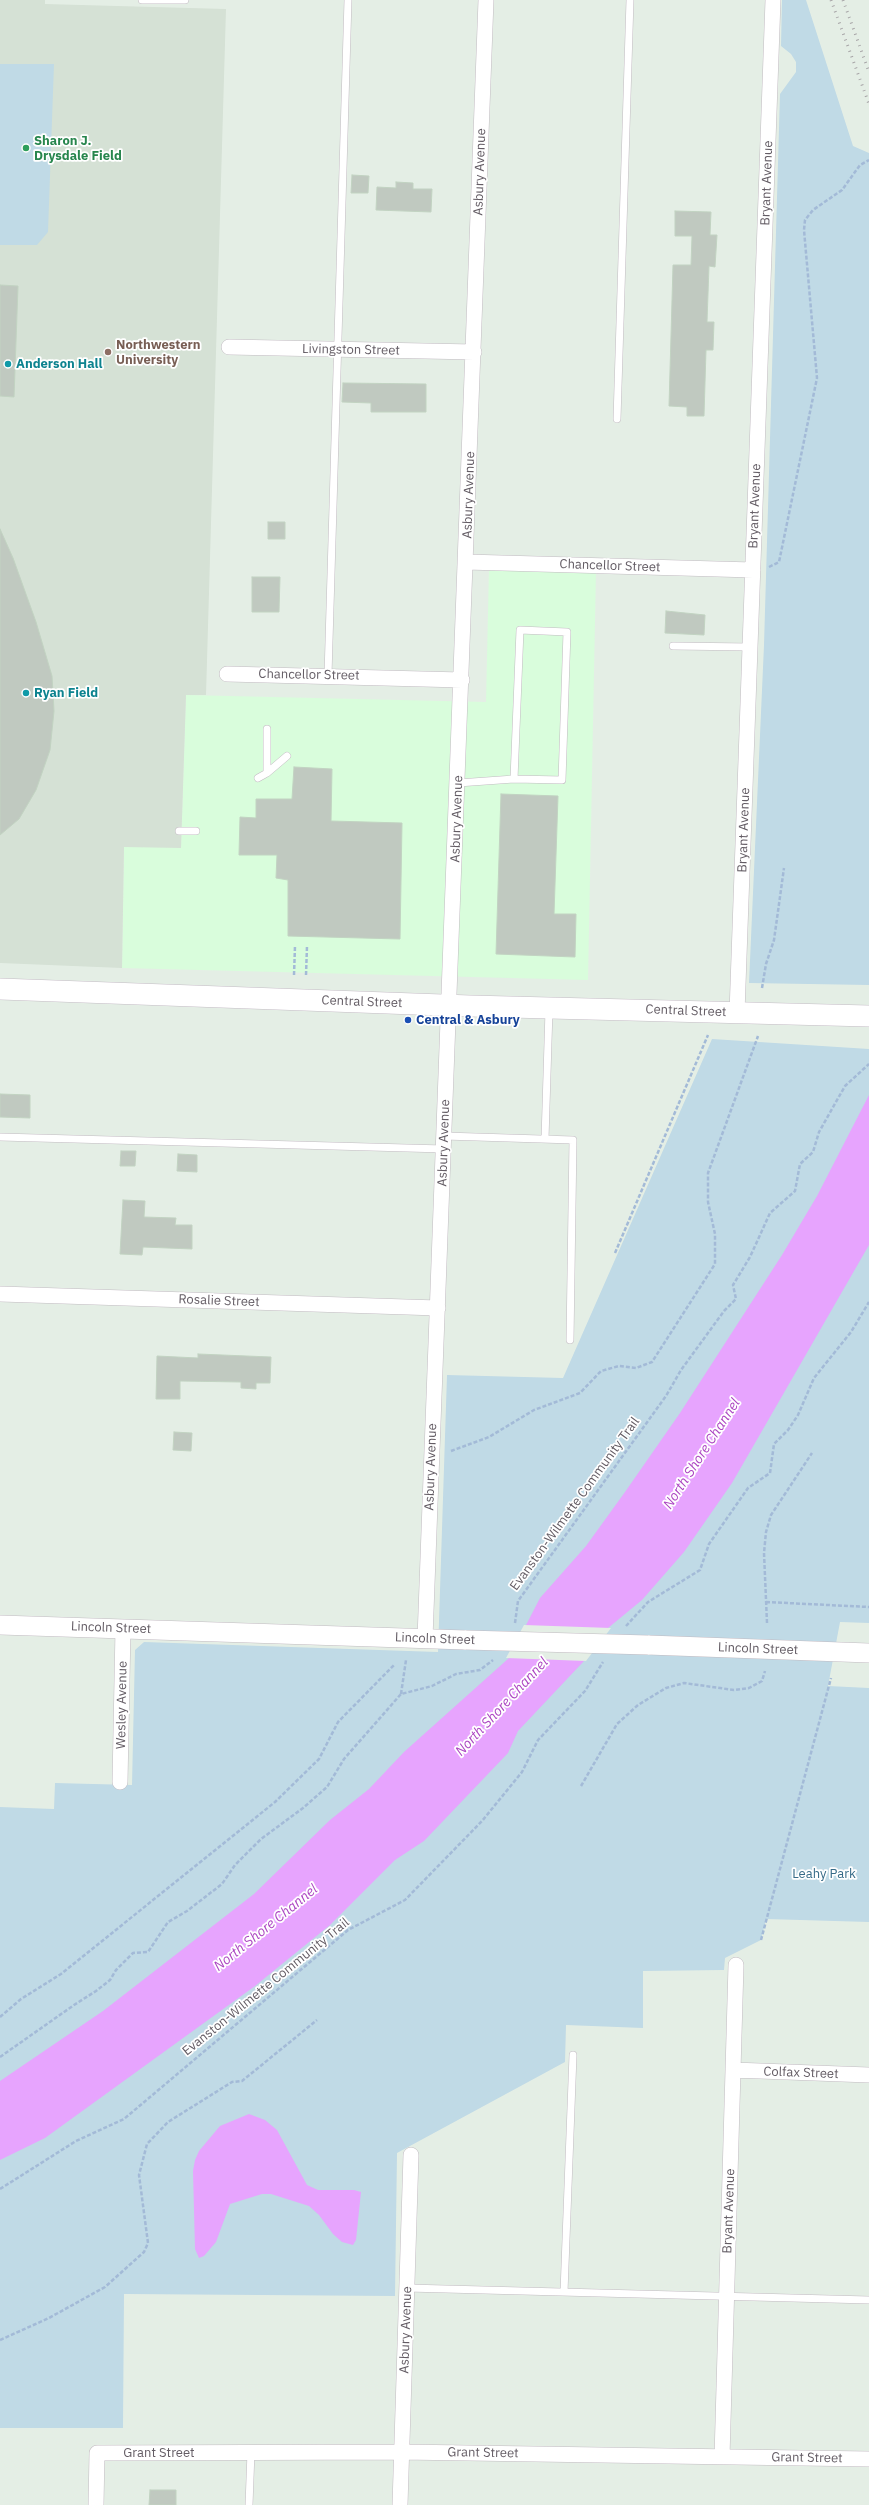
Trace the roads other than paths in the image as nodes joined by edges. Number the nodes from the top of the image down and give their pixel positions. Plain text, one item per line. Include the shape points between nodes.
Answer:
1 (142, 0) edge
2 (185, 0) edge
3 (348, 0) edge
4 (486, 0) edge
5 (630, 0) edge
6 (773, 0) edge
7 (229, 347) dead end
8 (338, 350) junction
9 (474, 352) junction
10 (617, 419) dead end
11 (466, 562) junction
12 (753, 570) junction
13 (673, 646) dead end
14 (750, 647) junction
15 (227, 674) dead end
16 (328, 675) junction
17 (462, 680) junction
18 (267, 729) dead end
19 (287, 756) dead end
20 (267, 773) junction
21 (258, 778) dead end
22 (514, 779) junction
23 (458, 783) junction
24 (179, 831) dead end
25 (196, 831) dead end
26 (0, 989) edge
27 (449, 1005) junction
28 (549, 1008) junction
29 (737, 1013) junction
30 (869, 1016) edge
31 (0, 1137) edge
32 (545, 1139) junction
33 (444, 1142) junction
34 (0, 1294) edge
35 (438, 1308) junction
36 (570, 1340) dead end
37 (0, 1625) edge
38 (123, 1629) junction
39 (425, 1638) junction
40 (869, 1653) edge
41 (120, 1782) dead end
42 (736, 1965) dead end
43 (573, 2055) dead end
44 (733, 2070) junction
45 (869, 2075) edge
46 (411, 2155) dead end
47 (407, 2288) junction
48 (564, 2292) junction
49 (726, 2296) junction
50 (869, 2300) edge
51 (251, 2452) junction
52 (401, 2452) junction
53 (722, 2457) junction
54 (869, 2459) edge
55 (96, 2505) edge
56 (249, 2505) edge
57 (400, 2505) edge

1 - 2 lane
3 - 8 lane
4 - 9 street, Asbury Avenue
5 - 10 lane
6 - 12 street, Bryant Avenue
7 - 8 street, Livingston Street
8 - 9 street, Livingston Street
8 - 16 lane
9 - 11 street, Asbury Avenue
11 - 12 street, Chancellor Street
11 - 17 street, Asbury Avenue
12 - 14 street, Bryant Avenue
13 - 14 lane
14 - 29 street, Bryant Avenue
15 - 16 street, Chancellor Street
16 - 17 street, Chancellor Street
17 - 23 street, Asbury Avenue
18 - 20 lane
19 - 20 lane
20 - 21 lane
22 - 22 lane via 562,780 567,632 520,630
22 - 23 lane
23 - 27 street, Asbury Avenue
24 - 25 lane
26 - 27 main road, Central Street
27 - 28 main road, Central Street
27 - 33 street, Asbury Avenue
28 - 29 main road, Central Street
28 - 32 lane
29 - 30 main road, Central Street
31 - 33 lane
32 - 33 lane
32 - 36 lane via 573,1140
33 - 35 street, Asbury Avenue
34 - 35 street, Rosalie Street
35 - 39 street, Asbury Avenue
37 - 38 street, Lincoln Street
38 - 39 street, Lincoln Street
38 - 41 street, Wesley Avenue
39 - 40 street, Lincoln Street, bridge
42 - 44 street, Bryant Avenue
43 - 48 lane
44 - 45 street, Colfax Street
44 - 49 street, Bryant Avenue
46 - 47 street, Asbury Avenue
47 - 48 lane
47 - 52 street, Asbury Avenue
48 - 49 lane
49 - 50 lane
49 - 53 street, Bryant Avenue
51 - 52 street, Grant Street
51 - 55 street, Grant Street via 97,2453
51 - 56 lane
52 - 53 street, Grant Street
52 - 57 street, Asbury Avenue
53 - 54 street, Grant Street

